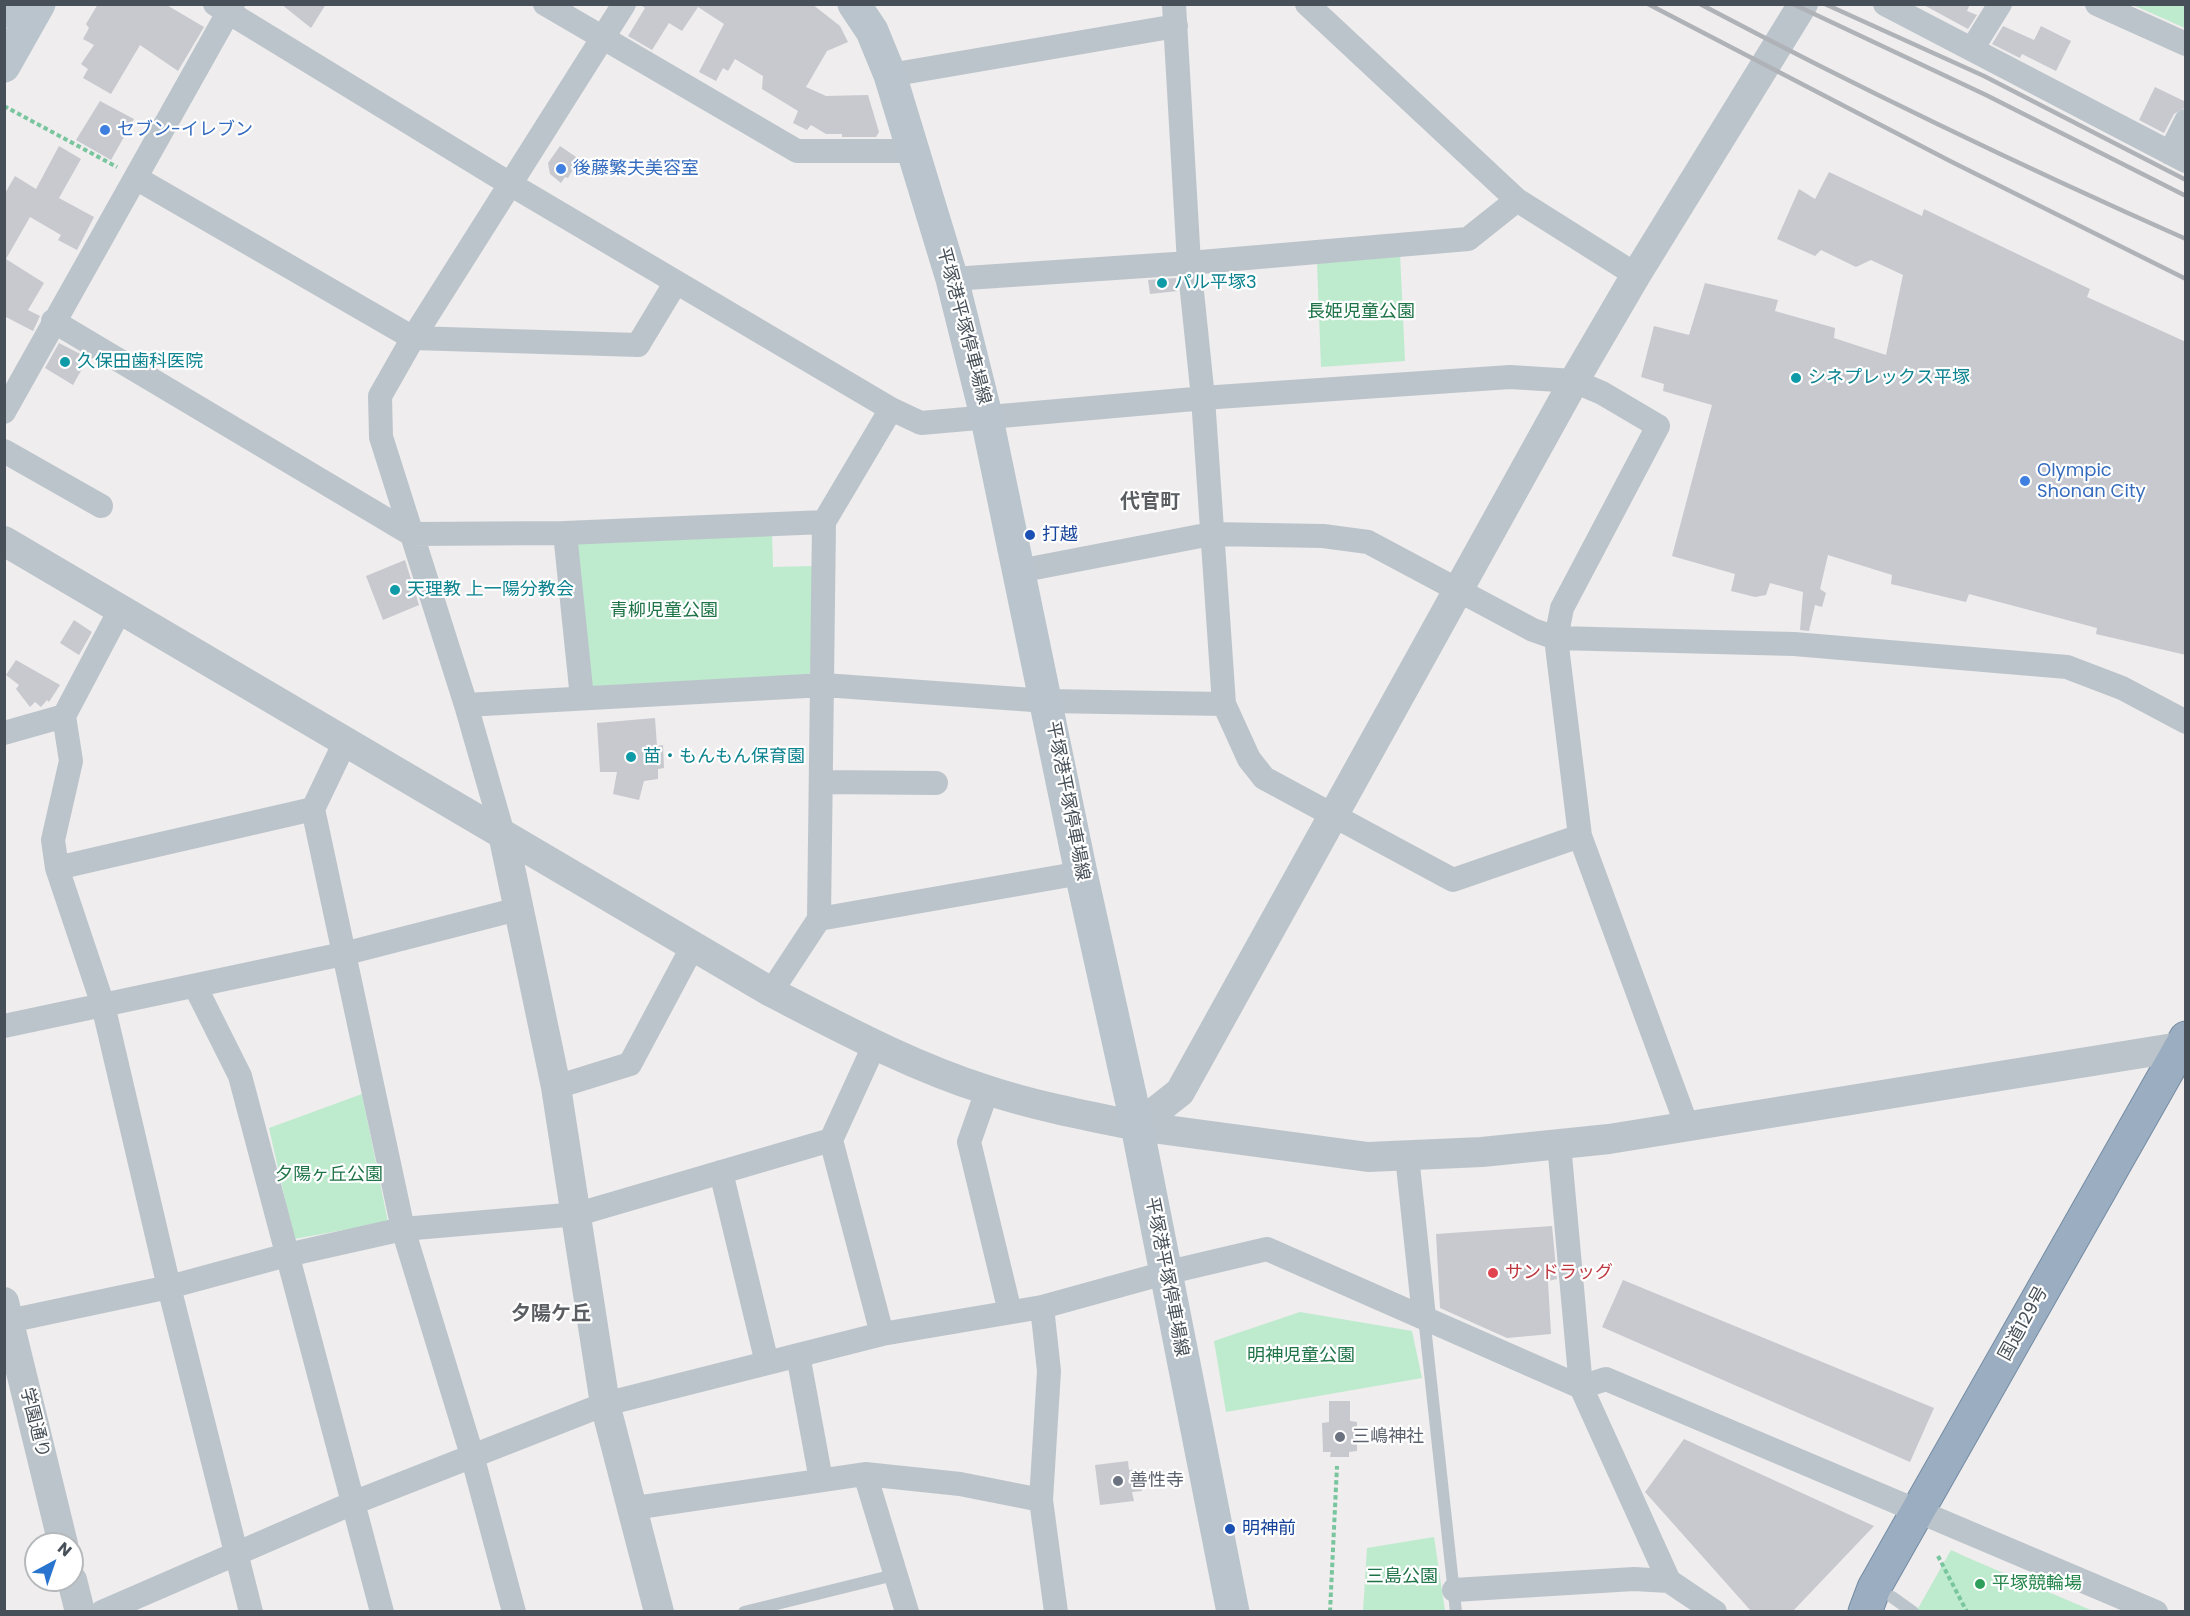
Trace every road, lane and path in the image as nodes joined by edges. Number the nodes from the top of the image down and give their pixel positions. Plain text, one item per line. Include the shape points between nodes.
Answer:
1 (9, 4) edge
2 (39, 4) edge
3 (545, 4) edge
4 (624, 4) edge
5 (854, 4) edge
6 (1307, 4) edge
7 (1803, 4) edge
8 (1885, 4) edge
9 (2000, 4) edge
10 (2097, 4) edge
11 (225, 7) edge
12 (4, 11) edge
13 (1175, 15) edge
14 (602, 38) junction
15 (2186, 44) edge
16 (1972, 49) junction
17 (4, 66) edge
18 (890, 75) junction
19 (4, 106) edge
20 (2186, 121) edge
21 (912, 151) junction
22 (2178, 157) edge
23 (136, 178) junction
24 (510, 184) junction
25 (1517, 200) junction
26 (1189, 263) junction
27 (1636, 275) junction
28 (952, 279) junction
29 (676, 282) junction
30 (53, 321) junction
31 (413, 338) junction
32 (1574, 381) junction
33 (1203, 398) junction
34 (891, 409) junction
35 (4, 412) edge
36 (987, 419) junction
37 (4, 451) edge
38 (101, 506) dead end
39 (824, 522) junction
40 (566, 533) junction
41 (411, 534) junction
42 (1211, 534) junction
43 (4, 541) edge
44 (1019, 571) junction
45 (1459, 588) junction
46 (120, 610) junction
47 (1556, 638) junction
48 (824, 685) junction
49 (582, 698) junction
50 (1047, 701) junction
51 (1224, 704) junction
52 (466, 705) junction
53 (64, 716) junction
54 (2186, 722) edge
55 (4, 733) edge
56 (345, 742) junction
57 (822, 782) junction
58 (936, 783) dead end
59 (313, 809) junction
60 (1335, 815) junction
61 (502, 834) junction
62 (1580, 836) junction
63 (57, 868) junction
64 (1081, 873) junction
65 (518, 909) junction
66 (819, 919) junction
67 (693, 946) junction
68 (343, 954) junction
69 (195, 986) junction
70 (771, 992) junction
71 (103, 1005) junction
72 (4, 1026) edge
73 (2184, 1044) edge
74 (874, 1046) junction
75 (2186, 1079) edge
76 (556, 1087) junction
77 (987, 1091) junction
78 (1137, 1126) junction
79 (1687, 1126) junction
80 (831, 1140) junction
81 (1559, 1144) junction
82 (1407, 1156) junction
83 (722, 1172) junction
84 (578, 1214) junction
85 (403, 1229) junction
86 (287, 1255) junction
87 (1165, 1273) junction
88 (169, 1287) junction
89 (1041, 1307) junction
90 (1010, 1312) junction
91 (6, 1315) edge
92 (1424, 1317) junction
93 (882, 1334) junction
94 (798, 1355) junction
95 (766, 1363) junction
96 (1581, 1387) junction
97 (605, 1404) junction
98 (472, 1455) junction
99 (1337, 1466) dead end
100 (866, 1474) junction
101 (821, 1480) junction
102 (1041, 1500) junction
103 (353, 1503) junction
104 (634, 1508) junction
105 (1928, 1515) junction
106 (60, 1532) edge
107 (235, 1552) junction
108 (1938, 1556) dead end
109 (894, 1575) junction
110 (1669, 1581) junction
111 (75, 1592) edge
112 (1455, 1601) edge
113 (1888, 1608) edge
114 (80, 1611) edge
115 (102, 1611) edge
116 (251, 1611) edge
117 (382, 1611) edge
118 (514, 1611) edge
119 (659, 1611) edge
120 (744, 1611) edge
121 (907, 1611) edge
122 (1056, 1611) edge
123 (1233, 1611) edge
124 (1330, 1611) edge
125 (1714, 1611) edge
126 (1967, 1611) edge
127 (2157, 1611) edge

1 - 12 main road
2 - 17 main road
3 - 14 street
4 - 14 street
5 - 18 main road, 平塚港平塚停車場線 via 872,31
6 - 25 street
7 - 27 street
8 - 16 street
9 - 16 street
10 - 15 street
11 - 23 street
11 - 24 street
13 - 18 street
13 - 26 street
14 - 21 street via 796,151
14 - 24 street
16 - 22 street
18 - 21 main road, 平塚港平塚停車場線
19 - 23 path
20 - 22 street
21 - 28 main road, 平塚港平塚停車場線
23 - 30 street
23 - 31 street
24 - 29 street
24 - 31 street
25 - 26 street via 1468,238
25 - 27 street
26 - 28 street
26 - 33 street
27 - 32 street
28 - 36 main road, 平塚港平塚停車場線
29 - 31 street via 638,345
29 - 34 street
30 - 35 street
30 - 41 street
31 - 41 street via 380,396 378,417
32 - 33 street via 1510,377
32 - 45 street
32 - 47 street via 1659,426 1562,608
33 - 36 street
33 - 42 street
34 - 36 street via 921,423
34 - 39 street
36 - 44 main road, 平塚港平塚停車場線
37 - 38 street
39 - 40 street
39 - 48 street
40 - 41 street
40 - 49 street
41 - 52 street
42 - 44 street
42 - 45 street via 1323,536 1368,542
42 - 51 street
43 - 46 street
44 - 50 main road, 平塚港平塚停車場線
45 - 47 street via 1533,630
45 - 60 street
46 - 53 street
46 - 56 street
47 - 54 street via 1794,644 2067,667 2122,688
47 - 62 street
48 - 49 street
48 - 50 street
48 - 57 street
49 - 52 street
50 - 51 street
50 - 64 main road, 平塚港平塚停車場線
51 - 60 street via 1249,759 1264,778
52 - 61 street
53 - 55 street
53 - 63 street via 71,761 53,840
56 - 59 street
56 - 61 street
57 - 58 street
57 - 66 street
59 - 63 street
59 - 68 street
60 - 62 street via 1453,880
60 - 78 street via 1180,1092
61 - 65 street
61 - 67 street
62 - 79 street
63 - 71 street
64 - 66 street
64 - 78 main road, 平塚港平塚停車場線
65 - 68 street
65 - 76 street
66 - 70 street
67 - 70 street
67 - 76 street via 630,1064
68 - 69 street
68 - 85 street
69 - 71 street
69 - 86 street via 240,1076
70 - 74 street
71 - 72 street
71 - 88 street
73 - 79 street
73 - 105 highway, 国道129号
74 - 77 street
74 - 80 street
75 - 105 highway, 国道129号
76 - 84 street
77 - 78 street
77 - 90 street via 969,1142
78 - 82 street via 1368,1157
78 - 87 main road, 平塚港平塚停車場線
79 - 81 street
80 - 83 street
80 - 93 street
81 - 82 street
81 - 96 street
82 - 92 street
83 - 84 street
83 - 95 street
84 - 85 street
84 - 97 street
85 - 86 street
85 - 98 street
86 - 88 street
86 - 103 street
87 - 89 street
87 - 92 street via 1267,1250
87 - 123 main road, 平塚港平塚停車場線
88 - 91 street
88 - 107 street
89 - 90 street
89 - 102 street via 1049,1371
90 - 93 street
91 - 106 street, 学園通り
92 - 96 street
92 - 112 lane
93 - 94 street
94 - 95 street
94 - 101 street
95 - 97 street
96 - 105 street via 1606,1379
96 - 110 street
97 - 98 street
97 - 104 street
98 - 103 street
98 - 118 street
99 - 124 path
100 - 101 street
100 - 102 street via 960,1484
100 - 109 street
101 - 104 street
102 - 122 street
103 - 107 street
103 - 117 street
104 - 119 street
105 - 113 highway, 国道129号 via 1874,1588
105 - 127 street
107 - 115 street
107 - 116 street
108 - 126 path
109 - 120 lane
109 - 121 street
110 - 112 street via 1634,1579
110 - 125 street
111 - 114 street

